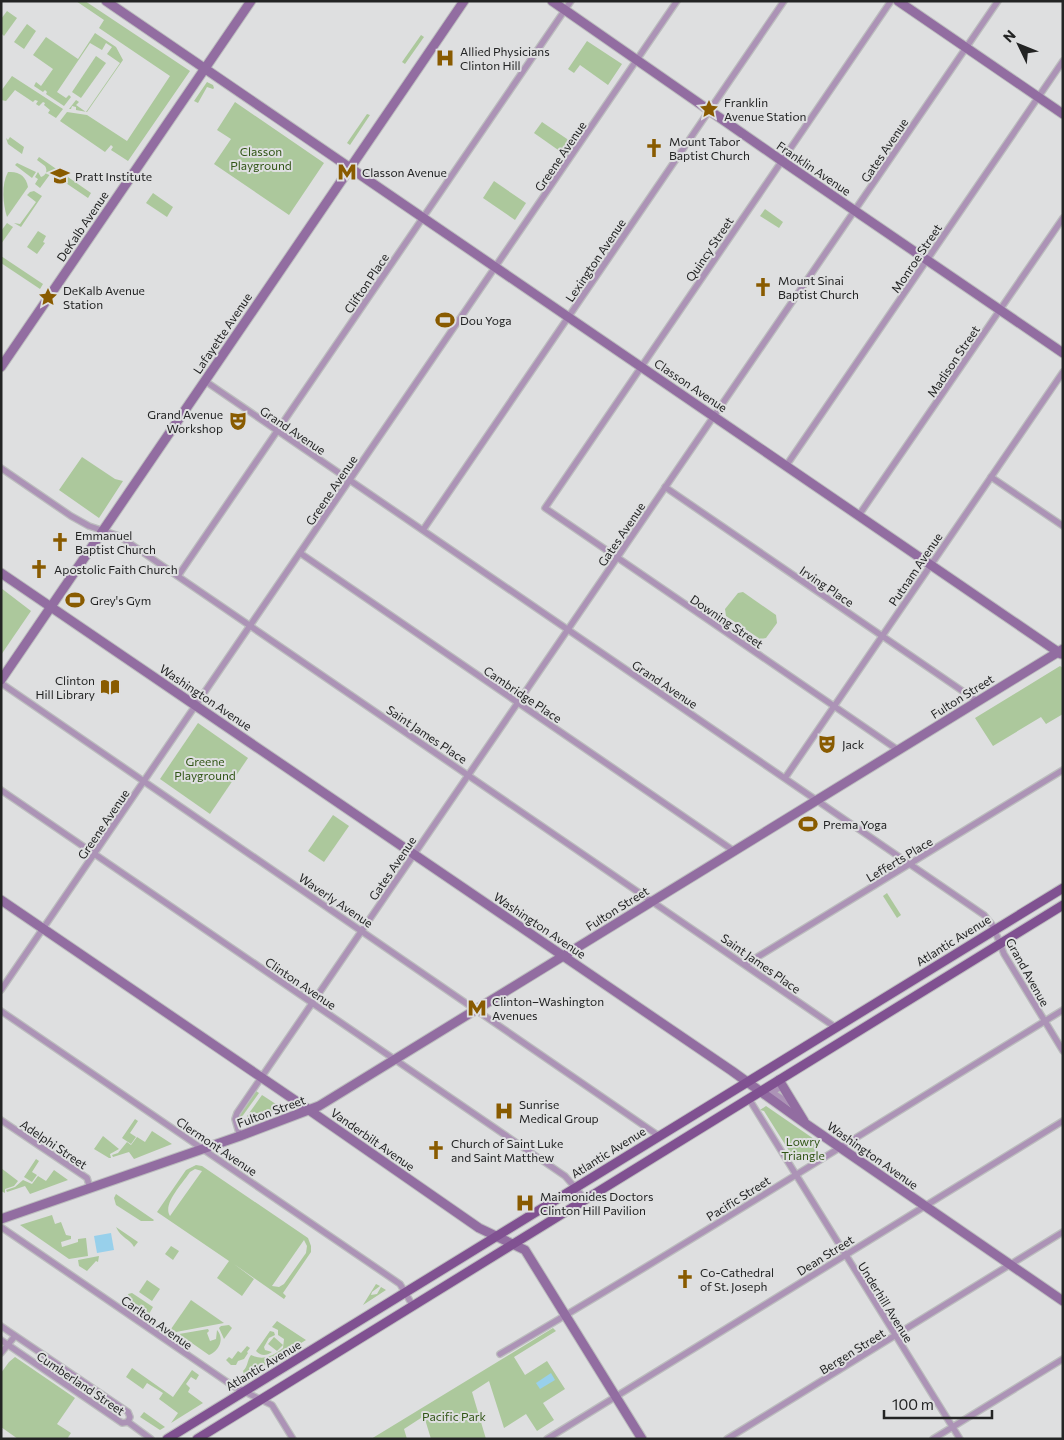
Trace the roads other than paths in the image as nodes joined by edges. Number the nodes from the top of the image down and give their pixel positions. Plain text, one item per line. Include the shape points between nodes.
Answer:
1 (106, 1) edge
2 (464, 1) edge
3 (552, 1) edge
4 (571, 1) edge
5 (677, 1) edge
6 (784, 1) edge
7 (891, 1) edge
8 (898, 1) edge
9 (998, 1) edge
10 (250, 2) edge
11 (565, 10) junction
12 (966, 48) junction
13 (637, 60) junction
14 (1063, 62) edge
15 (206, 68) junction
16 (1038, 97) junction
17 (709, 111) junction
18 (1063, 114) edge
19 (782, 161) junction
20 (350, 168) junction
21 (854, 210) junction
22 (423, 217) junction
23 (1063, 218) edge
24 (927, 260) junction
25 (496, 267) junction
26 (1000, 310) junction
27 (568, 317) junction
28 (1063, 353) edge
29 (641, 366) junction
30 (1, 367) edge
31 (1063, 372) edge
32 (205, 381) junction
33 (714, 416) junction
34 (277, 431) junction
35 (786, 466) junction
36 (1, 468) edge
37 (991, 477) junction
38 (350, 481) junction
39 (665, 487) junction
40 (544, 508) joint
41 (859, 515) junction
42 (1063, 526) edge
43 (103, 530) junction
44 (423, 530) junction
45 (300, 553) junction
46 (617, 558) junction
47 (931, 565) junction
48 (1, 573) edge
49 (178, 576) junction
50 (51, 606) junction
51 (251, 626) junction
52 (568, 629) junction
53 (882, 636) junction
54 (1061, 652) edge
55 (1, 681) edge
56 (977, 701) junction
57 (518, 702) junction
58 (196, 705) junction
59 (834, 706) junction
60 (898, 750) junction
61 (1063, 770) edge
62 (468, 775) junction
63 (785, 778) junction
64 (144, 781) junction
65 (1, 790) edge
66 (816, 800) junction
67 (734, 851) junction
68 (94, 854) junction
69 (414, 854) junction
70 (910, 864) junction
71 (1063, 888) edge
72 (1, 900) edge
73 (652, 901) junction
74 (1063, 905) edge
75 (43, 929) junction
76 (362, 930) junction
77 (994, 930) junction
78 (1000, 944) junction
79 (564, 956) junction
80 (746, 964) junction
81 (1, 990) edge
82 (312, 1003) junction
83 (477, 1009) junction
84 (1063, 1010) edge
85 (1, 1011) edge
86 (1045, 1021) junction
87 (835, 1027) junction
88 (1063, 1051) edge
89 (395, 1060) junction
90 (261, 1078) junction
91 (746, 1081) junction
92 (778, 1084) junction
93 (760, 1091) junction
94 (749, 1098) junction
95 (310, 1110) junction
96 (1, 1120) edge
97 (1063, 1121) edge
98 (806, 1124) junction
99 (240, 1136) junction
100 (659, 1136) junction
101 (840, 1147) junction
102 (203, 1149) junction
103 (796, 1175) junction
104 (90, 1188) junction
105 (575, 1188) junction
106 (585, 1199) junction
107 (925, 1206) junction
108 (1, 1219) edge
109 (1, 1227) edge
110 (1063, 1232) edge
111 (496, 1236) junction
112 (512, 1244) junction
113 (846, 1254) junction
114 (1010, 1265) junction
115 (405, 1293) junction
116 (1063, 1300) edge
117 (413, 1306) junction
118 (566, 1316) junction
119 (1, 1326) edge
120 (895, 1335) junction
121 (15, 1336) junction
122 (1, 1340) edge
123 (7, 1344) junction
124 (1, 1353) edge
125 (500, 1354) dead end
126 (1063, 1359) edge
127 (244, 1391) junction
128 (615, 1396) junction
129 (261, 1399) junction
130 (128, 1422) junction
131 (952, 1427) junction
132 (151, 1439) edge
133 (167, 1439) edge
134 (197, 1439) edge
135 (293, 1439) edge
136 (547, 1439) edge
137 (642, 1439) edge
138 (727, 1439) edge
139 (933, 1439) edge
140 (960, 1439) edge

1 - 15 main road, Classon Avenue
2 - 20 main road, Lafayette Avenue
3 - 11 main road, Franklin Avenue
4 - 11 street, Clifton Place
5 - 13 street, Greene Avenue
6 - 17 street, Lexington Avenue
7 - 19 street, Quincy Street
8 - 12 main road
9 - 12 street, Gates Avenue
10 - 15 main road, DeKalb Avenue
11 - 13 main road, Franklin Avenue
11 - 22 street, Clifton Place
12 - 16 main road
12 - 21 street, Gates Avenue
13 - 17 main road, Franklin Avenue
13 - 25 street, Greene Avenue
14 - 16 street, Monroe Street
15 - 20 main road, Classon Avenue
15 - 30 main road, DeKalb Avenue
16 - 18 main road
16 - 24 street, Monroe Street
17 - 19 main road, Franklin Avenue
17 - 27 street, Lexington Avenue
19 - 21 main road, Franklin Avenue
19 - 29 street, Quincy Street
20 - 22 main road, Classon Avenue
20 - 32 main road, Lafayette Avenue
21 - 24 main road, Franklin Avenue
21 - 33 street, Gates Avenue
22 - 25 main road, Classon Avenue
22 - 34 street, Clifton Place
23 - 26 street, Madison Street
24 - 26 main road, Franklin Avenue
24 - 35 street, Monroe Street
25 - 27 main road, Classon Avenue
25 - 38 street, Greene Avenue
26 - 28 main road, Franklin Avenue
26 - 41 street, Madison Street
27 - 29 main road, Classon Avenue
27 - 44 street, Lexington Avenue
29 - 33 main road, Classon Avenue
29 - 40 street, Quincy Street
31 - 37 street, Putnam Avenue
32 - 34 street, Grand Avenue
32 - 43 main road, Lafayette Avenue
33 - 35 main road, Classon Avenue
33 - 39 street, Gates Avenue
34 - 38 street, Grand Avenue
34 - 49 street, Clifton Place
35 - 41 main road, Classon Avenue
36 - 43 street, Saint James Place via 71,516
37 - 42 street
37 - 47 street, Putnam Avenue
38 - 44 street, Grand Avenue
38 - 45 street, Greene Avenue
39 - 46 street, Gates Avenue
39 - 53 street, Irving Place
40 - 46 street, Downing Street
41 - 47 main road, Classon Avenue
43 - 49 street, Saint James Place via 119,536
43 - 50 main road, Lafayette Avenue
44 - 52 street, Grand Avenue
45 - 51 street, Greene Avenue
45 - 57 street, Cambridge Place
46 - 52 street, Gates Avenue
46 - 59 street, Downing Street
47 - 53 street, Putnam Avenue
47 - 54 main road, Classon Avenue
48 - 50 main road, Washington Avenue
49 - 51 street, Saint James Place
50 - 55 main road, Lafayette Avenue
50 - 58 main road, Washington Avenue
51 - 58 street, Greene Avenue
51 - 62 street, Saint James Place
52 - 57 street, Gates Avenue
52 - 63 street, Grand Avenue
53 - 56 street, Irving Place
53 - 59 street, Putnam Avenue
54 - 56 main road, Fulton Street
55 - 64 street, Waverly Avenue
56 - 60 main road, Fulton Street
57 - 62 street, Gates Avenue
57 - 67 street, Cambridge Place
58 - 64 street, Greene Avenue
58 - 69 main road, Washington Avenue
59 - 60 street, Downing Street
59 - 63 street, Putnam Avenue
60 - 66 main road, Fulton Street
61 - 70 street, Lefferts Place
62 - 69 street, Gates Avenue
62 - 73 street, Saint James Place
63 - 66 street, Grand Avenue
64 - 68 street, Greene Avenue
64 - 76 street, Waverly Avenue
65 - 68 street, Clinton Avenue
66 - 67 main road, Fulton Street
66 - 70 street, Grand Avenue
67 - 73 main road, Fulton Street
68 - 75 street, Greene Avenue
68 - 82 street, Clinton Avenue
69 - 76 street, Gates Avenue
69 - 79 main road, Washington Avenue
70 - 77 street, Grand Avenue via 984,915
70 - 80 street, Lefferts Place
71 - 77 main road, Atlantic Avenue
72 - 75 main road, Vanderbilt Avenue
73 - 79 main road, Fulton Street
73 - 80 street, Saint James Place
74 - 78 main road
75 - 81 street, Greene Avenue
75 - 90 main road, Vanderbilt Avenue
76 - 82 street, Gates Avenue
76 - 83 street, Waverly Avenue
77 - 78 street, Grand Avenue
77 - 87 main road, Atlantic Avenue
78 - 86 street, Grand Avenue
78 - 92 main road
79 - 83 main road, Fulton Street
79 - 91 main road, Washington Avenue
80 - 87 street, Saint James Place
82 - 89 street, Clinton Avenue
82 - 90 street, Gates Avenue
83 - 89 main road, Fulton Street
83 - 100 street, Waverly Avenue
84 - 86 street, Pacific Street
85 - 102 street, Clermont Avenue
86 - 88 street, Grand Avenue
86 - 101 street, Pacific Street
87 - 91 main road, Atlantic Avenue
89 - 95 main road, Fulton Street
89 - 105 street, Clinton Avenue via 565,1176
90 - 95 main road, Vanderbilt Avenue
90 - 99 street, Gates Avenue via 235,1116
91 - 93 main road, Washington Avenue
91 - 100 main road, Atlantic Avenue
92 - 93 main road
92 - 98 main road
93 - 94 main road
93 - 98 main road, Washington Avenue
94 - 103 street, Underhill Avenue
94 - 106 main road
95 - 99 main road, Fulton Street
95 - 111 main road, Vanderbilt Avenue via 479,1228
96 - 104 street, Adelphi Street via 87,1178
97 - 107 street, Dean Street
98 - 101 main road, Washington Avenue
99 - 102 main road, Fulton Street
100 - 105 main road, Atlantic Avenue
101 - 103 street, Pacific Street
101 - 107 main road, Washington Avenue
102 - 104 main road, Fulton Street
102 - 115 street, Clermont Avenue via 400,1284
103 - 113 street, Underhill Avenue
103 - 118 street, Pacific Street
104 - 108 main road, Fulton Street
105 - 106 street, Clinton Avenue
105 - 111 main road, Atlantic Avenue
106 - 112 main road
107 - 113 street, Dean Street
107 - 114 main road, Washington Avenue
109 - 127 street, Carlton Avenue
110 - 114 street, Bergen Street
111 - 112 main road, Vanderbilt Avenue
111 - 115 main road, Atlantic Avenue
112 - 117 main road
112 - 118 main road, Vanderbilt Avenue via 525,1250
113 - 120 street, Underhill Avenue
113 - 128 street, Dean Street
114 - 116 main road, Washington Avenue
114 - 120 street, Bergen Street
115 - 117 street, Clermont Avenue
115 - 127 main road, Atlantic Avenue
117 - 129 main road
118 - 125 street, Pacific Street
118 - 128 main road, Vanderbilt Avenue
119 - 121 street
120 - 131 street, Underhill Avenue
120 - 138 street, Bergen Street
121 - 123 street
121 - 130 street via 128,1412
122 - 123 street, Cumberland Street
123 - 124 street
123 - 130 street, Cumberland Street via 122,1423
126 - 131 street
127 - 129 street, Carlton Avenue
127 - 133 main road, Atlantic Avenue
128 - 136 street, Dean Street
128 - 137 main road, Vanderbilt Avenue
129 - 134 main road
129 - 135 street, Carlton Avenue via 273,1406
130 - 132 street, Cumberland Street
131 - 139 street
131 - 140 street, Underhill Avenue

